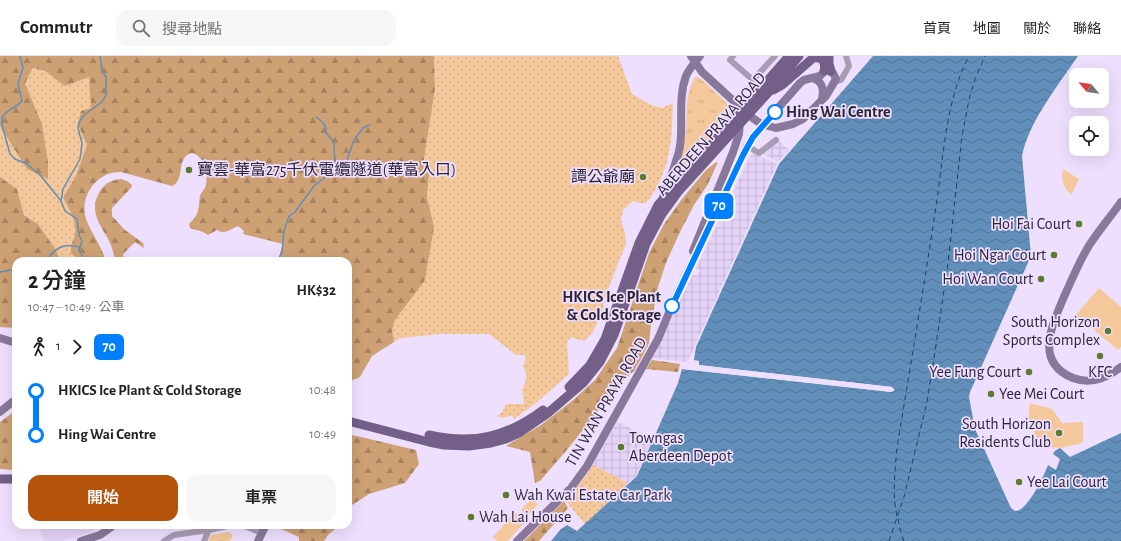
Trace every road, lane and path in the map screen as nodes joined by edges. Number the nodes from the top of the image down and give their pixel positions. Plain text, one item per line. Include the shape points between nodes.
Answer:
1 (775, 56) edge
2 (789, 56) edge
3 (799, 56) edge
4 (829, 56) edge
5 (846, 56) edge
6 (695, 58) edge
7 (732, 58) edge
8 (826, 78) junction
9 (767, 94) junction
10 (732, 100) junction
11 (776, 140) dead end
12 (747, 146) junction
13 (663, 199) junction
14 (1121, 202) edge
15 (676, 296) junction
16 (0, 338) edge
17 (12, 342) edge
18 (1121, 367) edge
19 (12, 402) edge
20 (0, 412) edge
21 (352, 417) edge
22 (352, 422) edge
23 (0, 479) edge
24 (12, 479) edge
25 (108, 529) edge
26 (213, 529) edge
27 (248, 529) edge
28 (209, 530) junction
29 (260, 537) edge
30 (81, 541) edge
31 (164, 541) edge
32 (204, 541) edge
33 (517, 541) edge

1 - 7 street via 754,80
2 - 13 main road, ABERDEEN PRAYA ROAD
3 - 9 main road, ABERDEEN PRAYA ROAD
4 - 8 main road
5 - 8 street via 849,66 844,74
6 - 10 street via 702,72
6 - 13 street via 683,86 680,143
8 - 9 main road via 823,60 813,58 782,85
8 - 10 street via 830,91 803,119 787,126 776,128 761,124
8 - 12 street, TIN WAN PRAYA ROAD via 804,80 800,83
9 - 22 main road, ABERDEEN PRAYA ROAD via 678,192 662,214 646,244 614,335 600,362 584,382 535,424 506,439 469,446 429,442
10 - 15 street via 740,122 737,141
11 - 12 street via 759,152
12 - 15 street, TIN WAN PRAYA ROAD
13 - 21 main road, ABERDEEN PRAYA ROAD via 639,243 611,325 598,353 576,381 547,407 498,435 464,440 430,436
14 - 18 street via 1082,258 1050,332 1049,344 1052,357 1059,368 1078,380 1099,380
15 - 33 street, TIN WAN PRAYA ROAD via 658,339 578,479
16 - 17 street
19 - 20 street
23 - 24 main road
25 - 30 street via 100,535
26 - 28 street
27 - 29 street
28 - 31 street via 174,535
28 - 32 street

